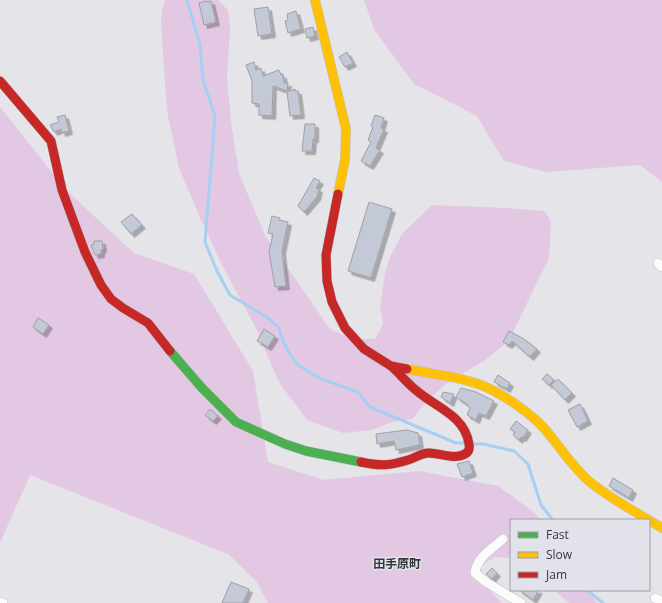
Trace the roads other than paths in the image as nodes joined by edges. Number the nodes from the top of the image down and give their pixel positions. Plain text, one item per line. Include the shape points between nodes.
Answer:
1 (315, 0) edge
2 (0, 81) edge
3 (391, 366) junction
4 (647, 519) edge
5 (650, 521) edge
6 (662, 528) edge
7 (503, 539) dead end
8 (0, 602) edge
9 (3, 603) edge
10 (521, 603) edge

1 - 3 street via 346,129 345,160 326,255 327,281 332,302 345,328 364,349
2 - 3 street via 50,141 62,190 85,252 101,285 111,299 148,323 184,368 236,422 271,439 306,451 382,466 398,464 428,452 455,456 467,453 470,444 467,433 460,423 449,412 418,392
3 - 4 street via 491,388 542,426 590,482
5 - 6 street
7 - 10 street via 481,559 475,573
8 - 9 street

